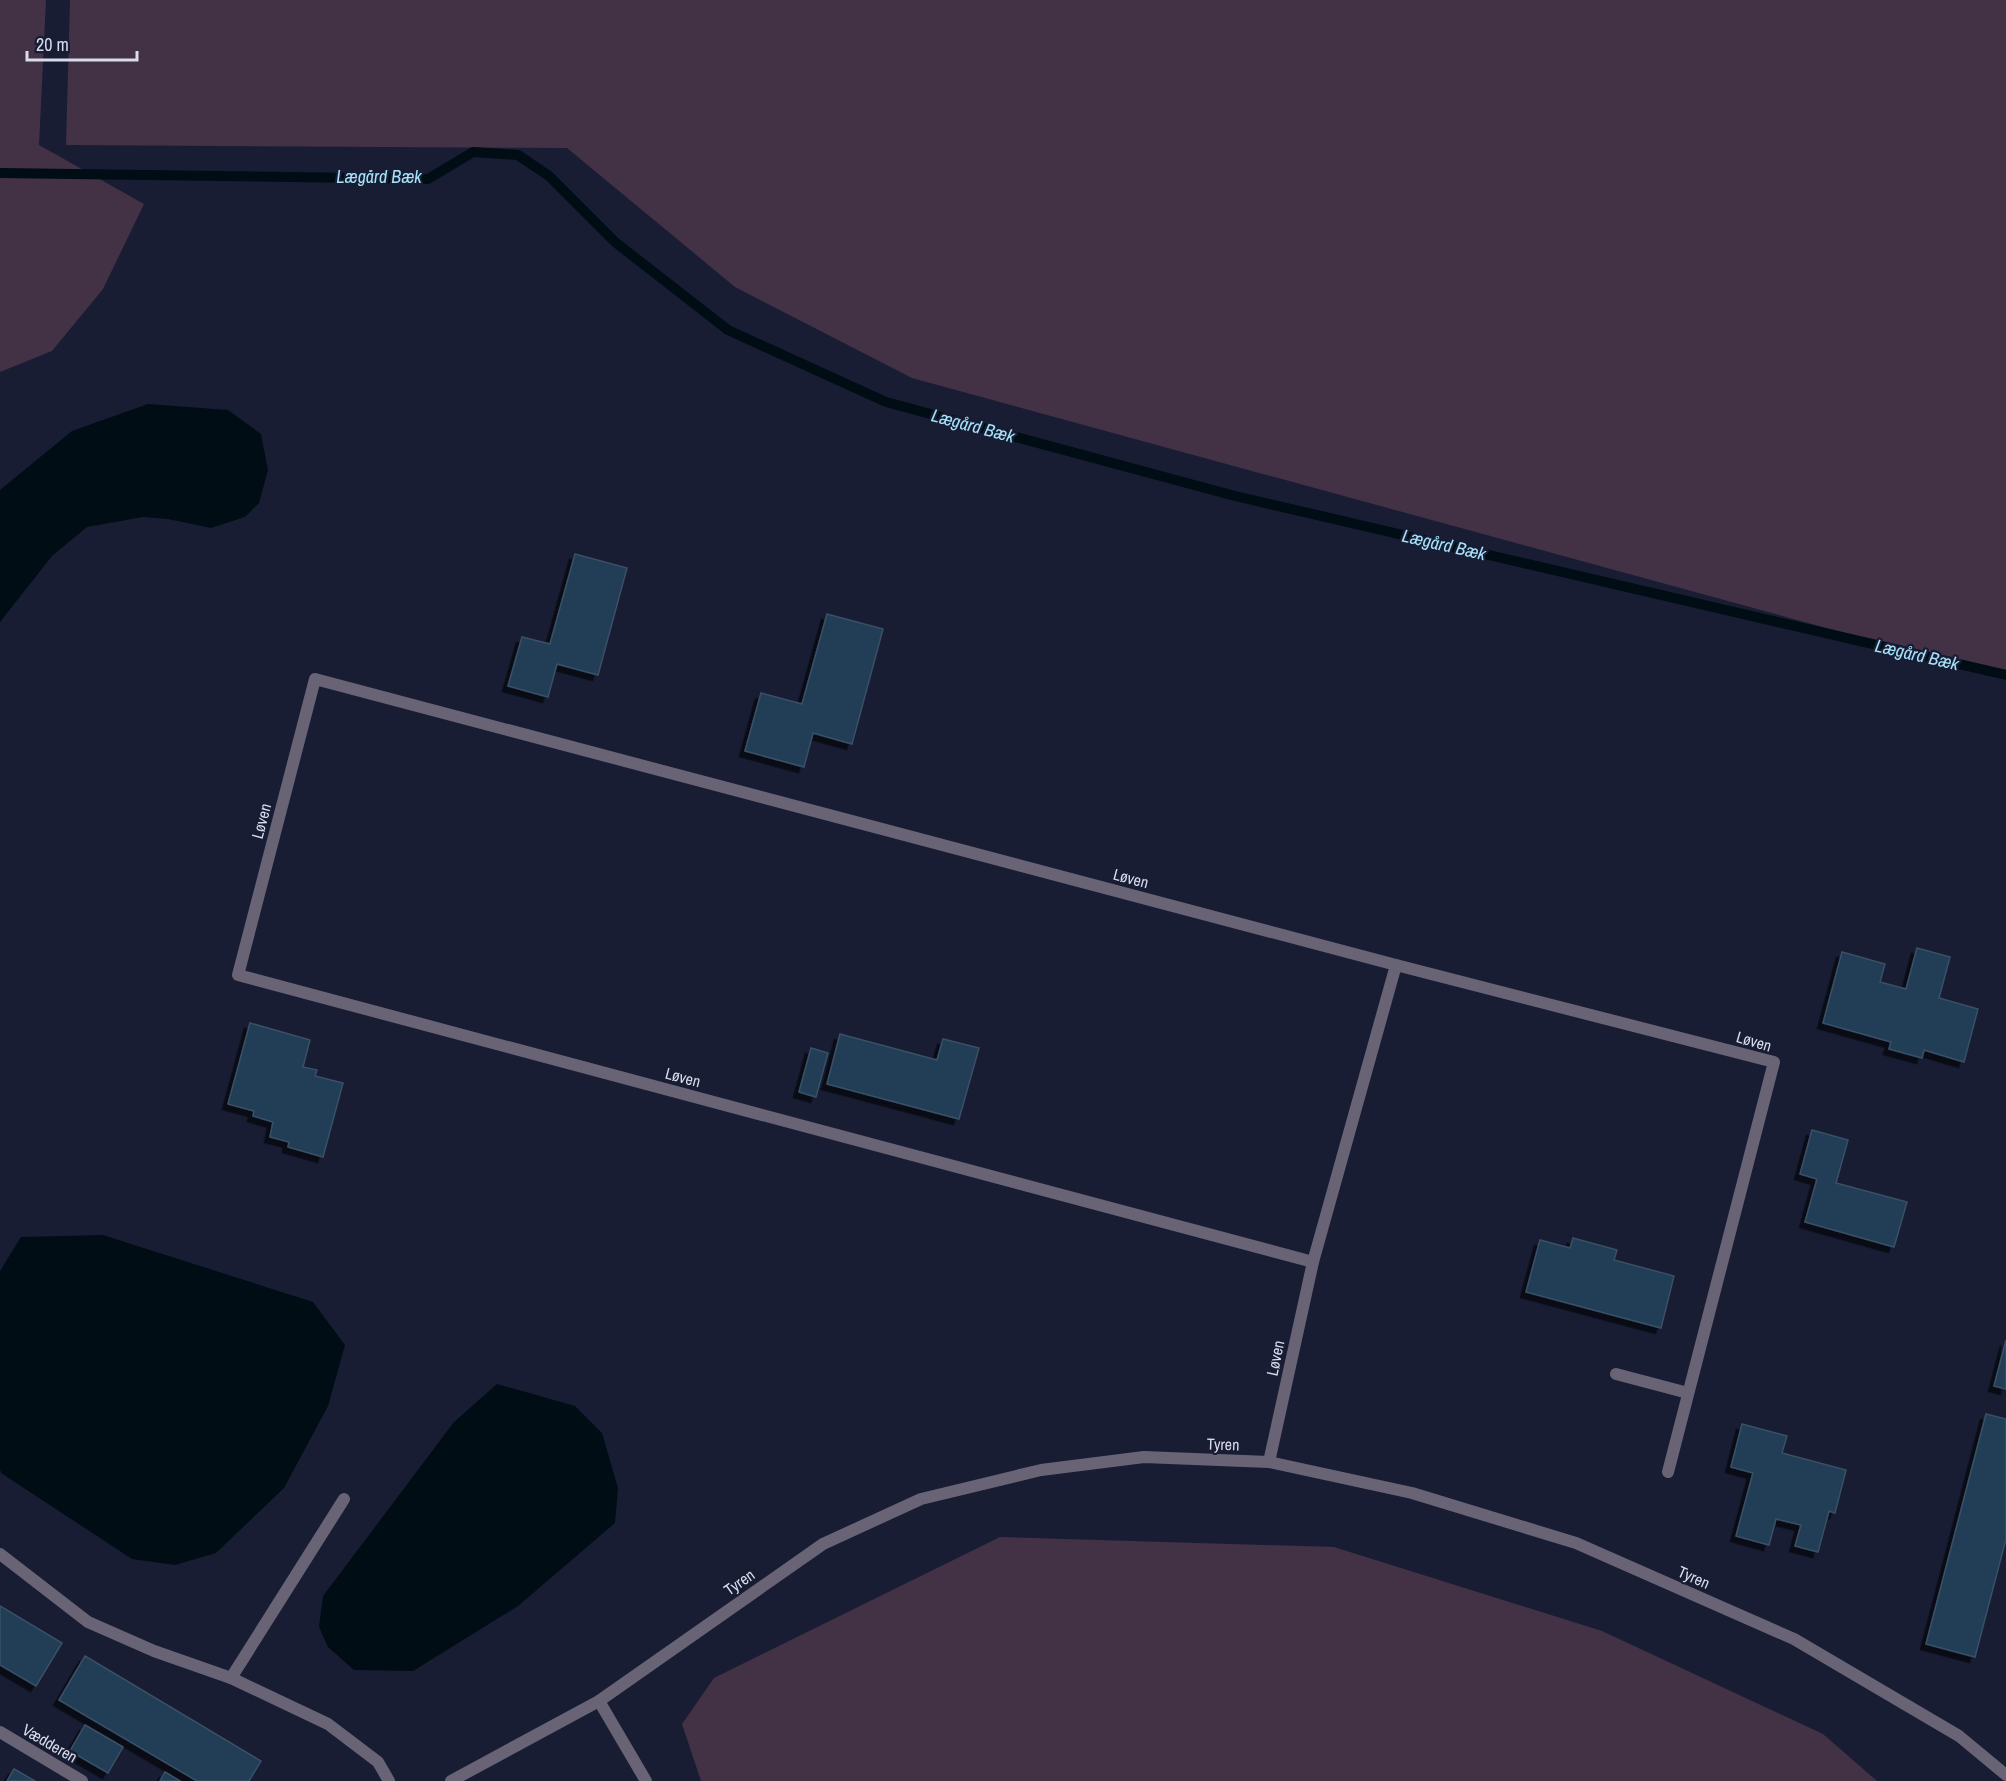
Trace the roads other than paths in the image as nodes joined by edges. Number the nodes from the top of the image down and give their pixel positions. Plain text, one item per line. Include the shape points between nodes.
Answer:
1 (1396, 965) junction
2 (1313, 1262) junction
3 (1616, 1374) dead end
4 (1688, 1393) junction
5 (1269, 1462) junction
6 (1668, 1472) dead end
7 (344, 1499) dead end
8 (0, 1554) edge
9 (231, 1678) junction
10 (599, 1701) junction
11 (0, 1732) edge
12 (2006, 1775) edge
13 (82, 1781) edge
14 (389, 1781) edge
15 (451, 1781) edge
16 (646, 1781) edge

1 - 2 street, Løven
1 - 2 street, Løven via 315,679 238,975
1 - 4 street, Løven via 1774,1062
2 - 5 street, Løven
3 - 4 street
4 - 6 street, Løven
5 - 10 street, Tyren via 1144,1457 1041,1470 921,1499 823,1544
5 - 12 street, Tyren via 1412,1493 1576,1543 1794,1639 1959,1736
7 - 9 street
8 - 9 street via 88,1622
9 - 14 street via 328,1724 378,1762
10 - 15 street, Tyren
10 - 16 street
11 - 13 street, Vædderen

